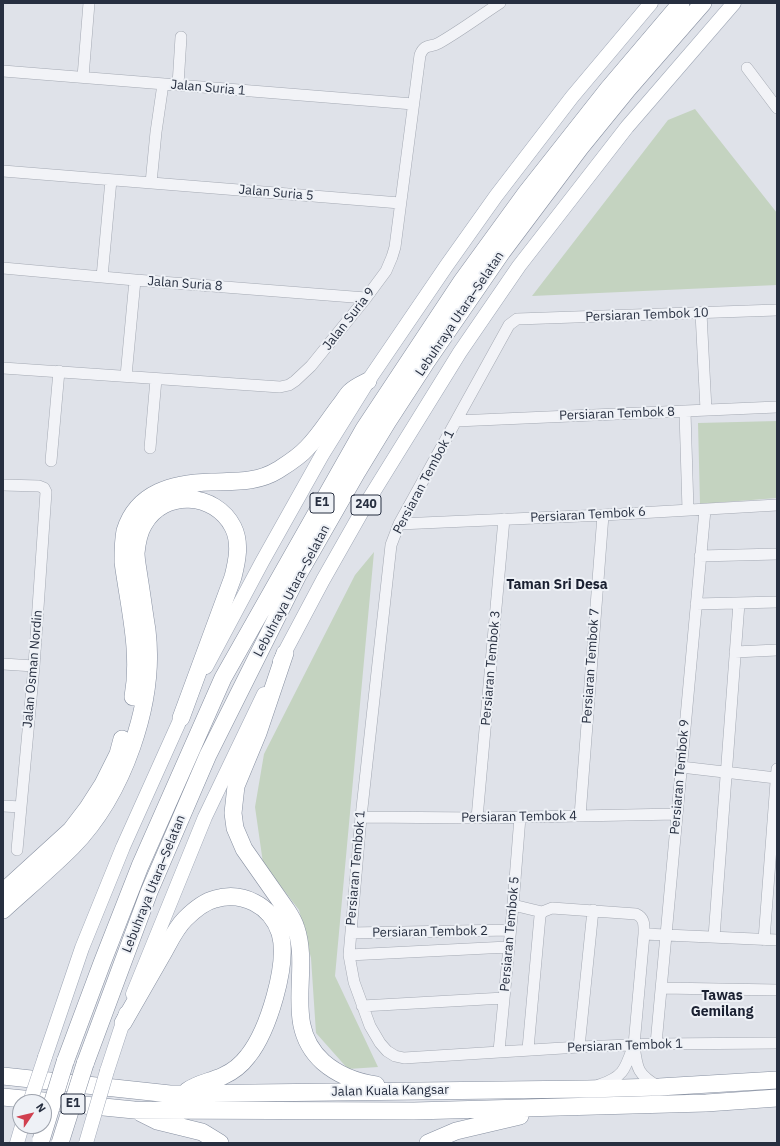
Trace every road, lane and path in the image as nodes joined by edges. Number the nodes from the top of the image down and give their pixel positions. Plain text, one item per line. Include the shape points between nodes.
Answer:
1 (89, 3) edge
2 (500, 3) edge
3 (651, 3) edge
4 (681, 3) edge
5 (703, 3) edge
6 (734, 3) edge
7 (181, 37) dead end
8 (747, 68) dead end
9 (3, 71) edge
10 (83, 77) junction
11 (163, 84) junction
12 (178, 85) junction
13 (412, 104) junction
14 (777, 108) edge
15 (3, 172) edge
16 (111, 180) junction
17 (151, 183) junction
18 (400, 203) junction
19 (3, 268) edge
20 (102, 277) junction
21 (135, 280) junction
22 (366, 298) junction
23 (777, 310) edge
24 (701, 313) junction
25 (517, 320) joint
26 (3, 368) edge
27 (59, 371) junction
28 (126, 376) junction
29 (156, 379) junction
30 (368, 381) junction
31 (777, 407) edge
32 (706, 410) junction
33 (685, 412) junction
34 (456, 421) junction
35 (150, 448) dead end
36 (51, 461) dead end
37 (3, 485) edge
38 (777, 505) edge
39 (688, 510) junction
40 (704, 510) junction
41 (603, 515) junction
42 (504, 519) junction
43 (399, 524) junction
44 (777, 554) edge
45 (700, 556) junction
46 (777, 602) edge
47 (739, 603) junction
48 (696, 604) junction
49 (777, 650) edge
50 (735, 652) junction
51 (284, 653) junction
52 (3, 664) edge
53 (34, 666) junction
54 (181, 718) junction
55 (681, 767) junction
56 (726, 773) junction
57 (777, 773) edge
58 (3, 806) edge
59 (21, 808) junction
60 (677, 814) junction
61 (580, 816) junction
62 (361, 817) junction
63 (520, 817) junction
64 (477, 818) junction
65 (774, 840) edge
66 (17, 850) dead end
67 (773, 890) edge
68 (3, 892) edge
69 (513, 905) junction
70 (3, 910) edge
71 (592, 910) junction
72 (542, 912) junction
73 (510, 930) junction
74 (350, 933) junction
75 (644, 934) junction
76 (666, 935) junction
77 (714, 937) junction
78 (764, 940) junction
79 (777, 940) edge
80 (508, 947) junction
81 (349, 955) junction
82 (662, 988) junction
83 (777, 990) edge
84 (504, 998) junction
85 (362, 1006) junction
86 (123, 1023) junction
87 (777, 1043) edge
88 (656, 1044) junction
89 (634, 1045) junction
90 (579, 1046) junction
91 (528, 1050) junction
92 (499, 1051) junction
93 (3, 1076) edge
94 (777, 1080) edge
95 (659, 1087) junction
96 (587, 1089) junction
97 (411, 1091) junction
98 (183, 1093) junction
99 (33, 1094) edge
100 (3, 1097) edge
101 (777, 1098) edge
102 (539, 1107) junction
103 (134, 1110) junction
104 (40, 1141) edge
105 (60, 1143) edge
106 (86, 1143) edge
107 (220, 1143) edge
108 (428, 1143) edge

1 - 10 street
2 - 13 street, Jalan Suria 9 via 447,38 421,51
3 - 30 main road via 572,97 496,196
4 - 104 highway, Lebuhraya Utara–Selatan / E1, bridge via 608,89 526,193 462,281 364,429 223,678 140,866 65,1062
5 - 105 highway, Lebuhraya Utara–Selatan / E1, bridge via 580,148 502,252 425,364 357,472 298,575 208,755 149,892 85,1064
6 - 51 main road, 240 via 627,127 518,266 460,352 369,499
7 - 12 street
8 - 14 street
9 - 10 street, Jalan Suria 1
10 - 11 street, Jalan Suria 1
11 - 12 street, Jalan Suria 1
11 - 17 street
12 - 13 street, Jalan Suria 1
13 - 18 street, Jalan Suria 9
15 - 16 street, Jalan Suria 5
16 - 17 street, Jalan Suria 5
16 - 20 street
17 - 18 street, Jalan Suria 5
18 - 22 street, Jalan Suria 9 via 392,257 386,271
19 - 20 street, Jalan Suria 8
20 - 21 street, Jalan Suria 8
21 - 22 street, Jalan Suria 8
21 - 28 street
22 - 29 street, Jalan Suria 9 via 304,374 289,385 280,387
23 - 24 street, Persiaran Tembok 10
24 - 25 street, Persiaran Tembok 10
24 - 32 street
25 - 34 street, Persiaran Tembok 1 via 509,325
26 - 27 street, Jalan Suria 9
27 - 28 street, Jalan Suria 9
27 - 36 street
28 - 29 street, Jalan Suria 9
29 - 35 street
30 - 54 main road via 322,455 262,562
30 - 68 highway via 350,392 308,447 270,474 247,482 189,483 173,486 153,495 138,508 128,524 123,547 136,656 135,685 118,754 104,784 71,830
31 - 32 street, Persiaran Tembok 8
32 - 33 street, Persiaran Tembok 8
33 - 34 street, Persiaran Tembok 8
33 - 39 street
34 - 43 street, Persiaran Tembok 1
37 - 53 street, Jalan Osman Nordin via 39,486 46,492
38 - 40 street, Persiaran Tembok 6
39 - 40 street, Persiaran Tembok 6
39 - 41 street, Persiaran Tembok 6
40 - 45 street, Persiaran Tembok 9
41 - 42 street, Persiaran Tembok 6
41 - 61 street, Persiaran Tembok 7
42 - 43 street, Persiaran Tembok 6
42 - 64 street, Persiaran Tembok 3
43 - 62 street, Persiaran Tembok 1 via 389,555
44 - 45 street
45 - 48 street, Persiaran Tembok 9
46 - 47 street
47 - 48 street
47 - 50 street
48 - 55 street, Persiaran Tembok 9
49 - 50 street
50 - 56 street
51 - 86 main road, 240 via 205,817 129,1002
51 - 97 highway via 258,733 236,786 233,813 235,828 244,849 290,913 297,928 300,957 300,1017 305,1038 312,1049 339,1074 364,1083
52 - 53 street
53 - 59 street, Jalan Osman Nordin
54 - 70 highway via 237,560 238,543 233,527 212,505 197,499 181,499 166,503 153,512 138,538 136,554 147,633 148,665 138,730 125,767 109,799 73,846
54 - 99 main road, bridge via 82,948
55 - 56 street
55 - 60 street, Persiaran Tembok 9
56 - 57 street
56 - 77 street
57 - 65 street
58 - 59 street
59 - 66 street, Jalan Osman Nordin
60 - 61 street, Persiaran Tembok 4
60 - 76 street, Persiaran Tembok 9
61 - 63 street, Persiaran Tembok 4
62 - 64 street, Persiaran Tembok 4
62 - 74 street, Persiaran Tembok 1
63 - 64 street, Persiaran Tembok 4
63 - 69 street, Persiaran Tembok 5
65 - 67 street
67 - 78 street
69 - 72 street
69 - 73 street, Persiaran Tembok 5
71 - 72 street via 552,908
71 - 75 street via 638,914 644,922
71 - 90 street
72 - 91 street
73 - 74 street, Persiaran Tembok 2
73 - 80 street, Persiaran Tembok 5
74 - 81 street, Persiaran Tembok 1
75 - 76 street
75 - 89 street
76 - 77 street
76 - 82 street, Persiaran Tembok 9
77 - 78 street
78 - 79 street
80 - 81 street
80 - 84 street, Persiaran Tembok 5
81 - 85 street, Persiaran Tembok 1
82 - 83 street
82 - 88 street, Persiaran Tembok 9
84 - 85 street
84 - 92 street, Persiaran Tembok 5
85 - 92 street, Persiaran Tembok 1 via 380,1043 395,1056 415,1058
86 - 98 highway via 173,935 193,912 214,899 236,897 259,905 270,914 280,932 282,963 271,1009 261,1035 249,1055 234,1069 222,1077 195,1085
86 - 106 main road, 240, bridge
87 - 88 street, Persiaran Tembok 1
88 - 89 street, Persiaran Tembok 1
89 - 90 street, Persiaran Tembok 1
89 - 95 street via 638,1070 647,1080
89 - 96 street via 626,1068 620,1075
90 - 91 street, Persiaran Tembok 1
91 - 92 street, Persiaran Tembok 1
93 - 98 highway, Jalan Kuala Kangsar via 170,1094
94 - 95 highway, Jalan Kuala Kangsar
95 - 96 highway, Jalan Kuala Kangsar
96 - 97 highway, Jalan Kuala Kangsar
97 - 98 highway, Jalan Kuala Kangsar
100 - 103 highway, Jalan Kuala Kangsar
101 - 102 highway, Jalan Kuala Kangsar via 706,1104
102 - 103 highway, Jalan Kuala Kangsar via 414,1111
102 - 108 highway via 520,1116 456,1131
103 - 107 highway via 157,1121 202,1132

